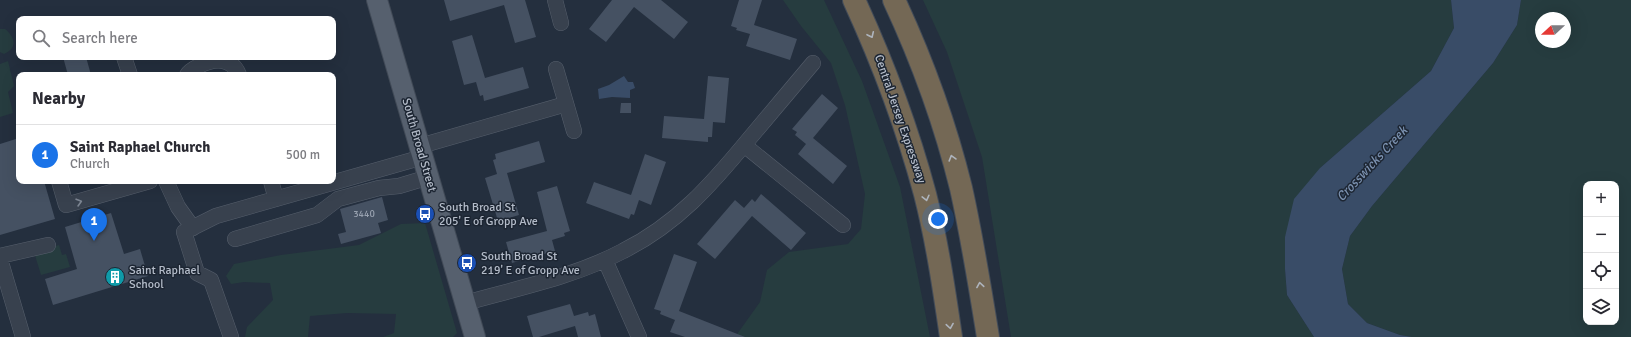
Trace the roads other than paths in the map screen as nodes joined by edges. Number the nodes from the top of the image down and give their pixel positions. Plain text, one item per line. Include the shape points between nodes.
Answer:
1 (377, 0) edge
2 (555, 0) edge
3 (854, 0) edge
4 (894, 0) edge
5 (562, 22) dead end
6 (125, 60) edge
7 (216, 60) edge
8 (224, 60) edge
9 (813, 63) dead end
10 (556, 69) dead end
11 (129, 72) edge
12 (190, 72) edge
13 (237, 72) edge
14 (566, 104) junction
15 (574, 131) dead end
16 (744, 145) junction
17 (421, 151) junction
18 (428, 177) junction
19 (336, 179) edge
20 (60, 184) edge
21 (140, 184) edge
22 (167, 184) edge
23 (272, 184) edge
24 (321, 184) edge
25 (276, 199) junction
26 (843, 225) dead end
27 (193, 228) junction
28 (235, 239) dead end
29 (48, 245) dead end
30 (0, 257) edge
31 (605, 260) junction
32 (465, 303) junction
33 (23, 337) edge
34 (231, 337) edge
35 (473, 337) edge
36 (639, 337) edge
37 (951, 337) edge
38 (988, 337) edge

1 - 17 main road, South Broad Street
2 - 5 lane
3 -> 37 highway, Central Jersey Expressway via 874,42 890,85 925,195 937,248
38 -> 4 highway via 972,241 950,148 928,80
6 - 11 lane
7 - 12 lane via 206,62
8 - 13 lane via 231,63
9 - 16 lane
10 - 14 lane
14 - 15 lane
14 - 17 lane
16 - 26 lane
16 - 31 lane via 700,195 674,219 650,236
17 - 18 main road, South Broad Street
17 - 19 lane
18 - 28 lane via 338,199 317,215
18 - 32 main road, South Broad Street
20 -> 21 lane via 66,205
22 - 27 lane via 178,207
23 - 25 lane
24 - 25 lane
25 - 27 lane via 216,216
27 - 34 lane via 184,232 197,273 211,280
29 - 30 lane
30 - 33 lane
31 - 32 lane via 569,274
31 - 36 lane
32 - 35 main road, South Broad Street

